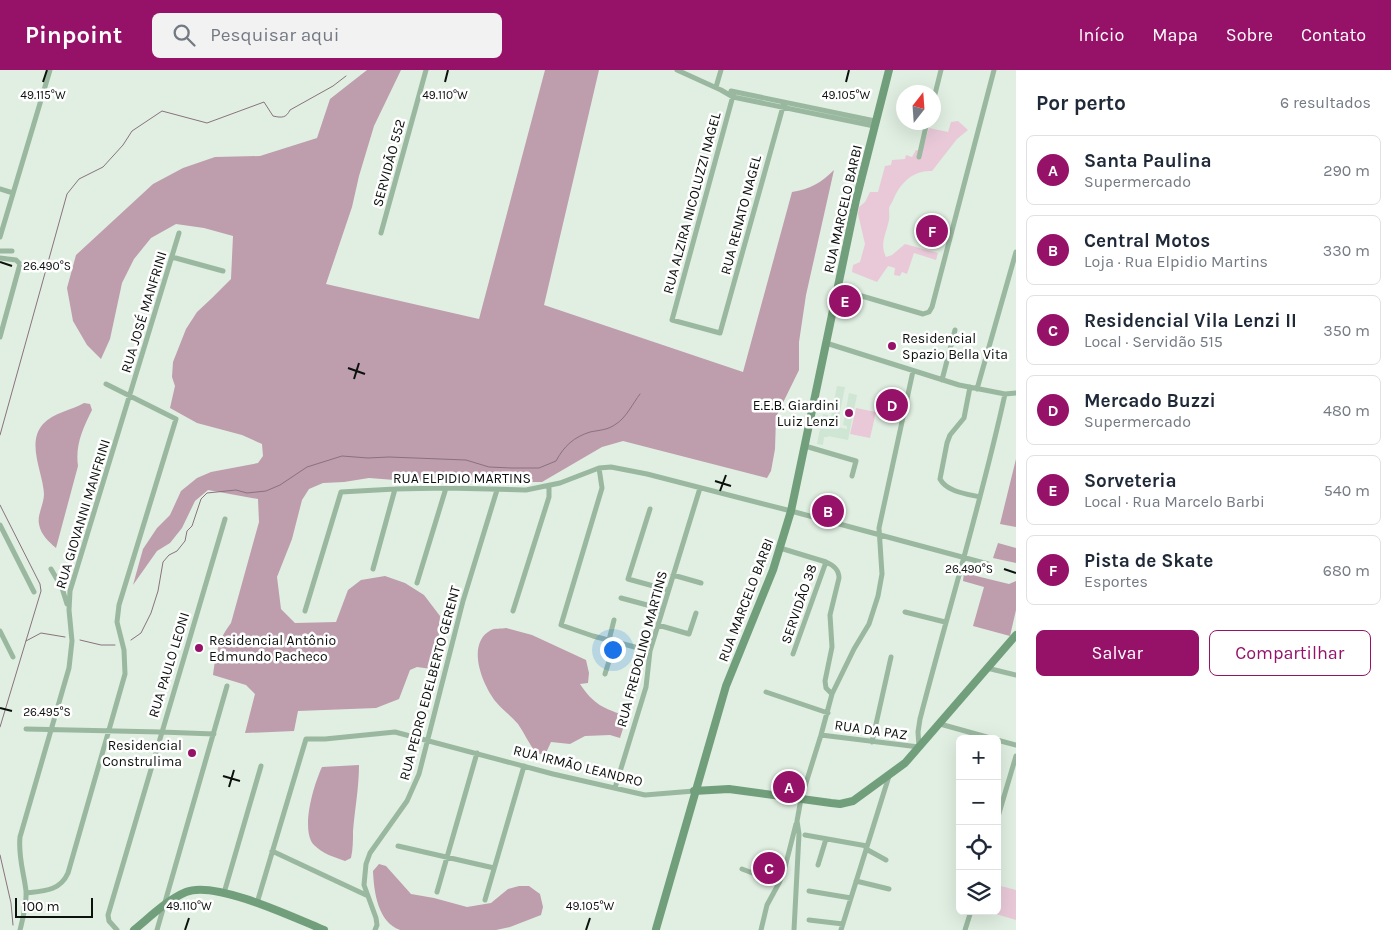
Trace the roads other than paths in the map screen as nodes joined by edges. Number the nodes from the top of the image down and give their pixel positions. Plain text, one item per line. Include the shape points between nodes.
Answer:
1 (50, 70) edge
2 (426, 70) edge
3 (678, 70) edge
4 (721, 70) edge
5 (888, 70) edge
6 (941, 70) edge
7 (994, 70) edge
8 (937, 85) edge
9 (718, 88) junction
10 (733, 94) junction
11 (783, 106) junction
12 (875, 124) junction
13 (925, 130) edge
14 (918, 157) dead end
15 (0, 189) edge
16 (13, 193) junction
17 (179, 233) dead end
18 (381, 234) dead end
19 (0, 237) edge
20 (0, 251) edge
21 (12, 251) dead end
22 (1016, 252) edge
23 (172, 257) junction
24 (0, 258) edge
25 (223, 271) dead end
26 (838, 289) junction
27 (955, 330) dead end
28 (720, 334) joint
29 (0, 337) edge
30 (826, 343) junction
31 (913, 371) junction
32 (942, 380) junction
33 (106, 384) dead end
34 (970, 387) junction
35 (978, 389) junction
36 (1005, 394) junction
37 (1016, 394) edge
38 (130, 397) junction
39 (805, 446) junction
40 (599, 468) junction
41 (852, 476) dead end
42 (548, 486) junction
43 (446, 488) junction
44 (700, 488) junction
45 (395, 489) junction
46 (497, 490) junction
47 (980, 497) junction
48 (650, 509) dead end
49 (791, 511) junction
50 (225, 519) dead end
51 (0, 525) edge
52 (879, 535) junction
53 (7, 538) junction
54 (0, 542) edge
55 (780, 548) junction
56 (964, 558) junction
57 (826, 562) junction
58 (988, 564) dead end
59 (51, 568) dead end
60 (373, 570) dead end
61 (672, 575) junction
62 (417, 583) dead end
63 (700, 583) dead end
64 (668, 590) junction
65 (34, 592) dead end
66 (621, 598) dead end
67 (662, 609) junction
68 (69, 610) junction
69 (305, 611) dead end
70 (513, 611) dead end
71 (905, 612) dead end
72 (696, 614) dead end
73 (614, 620) dead end
74 (945, 622) junction
75 (658, 625) junction
76 (0, 632) edge
77 (1016, 635) edge
78 (612, 641) junction
79 (650, 651) junction
80 (794, 654) dead end
81 (13, 657) dead end
82 (891, 657) dead end
83 (987, 668) junction
84 (604, 674) dead end
85 (1016, 675) edge
86 (227, 686) dead end
87 (766, 692) dead end
88 (832, 694) junction
89 (828, 713) junction
90 (940, 724) junction
91 (26, 729) dead end
92 (51, 730) junction
93 (110, 730) junction
94 (161, 732) junction
95 (214, 734) junction
96 (822, 734) junction
97 (981, 735) edge
98 (429, 740) junction
99 (1001, 740) edge
100 (872, 742) junction
101 (1016, 745) edge
102 (918, 747) junction
103 (477, 753) junction
104 (1016, 756) edge
105 (261, 766) dead end
106 (524, 766) junction
107 (889, 776) junction
108 (615, 788) junction
109 (694, 791) junction
110 (801, 799) junction
111 (1001, 807) edge
112 (797, 821) junction
113 (805, 835) dead end
114 (826, 839) junction
115 (398, 846) dead end
116 (866, 848) junction
117 (272, 852) junction
118 (446, 858) junction
119 (886, 860) dead end
120 (818, 865) dead end
121 (494, 868) junction
122 (742, 869) dead end
123 (856, 881) junction
124 (779, 883) junction
125 (890, 889) dead end
126 (809, 891) dead end
127 (436, 892) dead end
128 (26, 893) junction
129 (224, 893) junction
130 (366, 895) junction
131 (851, 898) junction
132 (485, 900) dead end
133 (257, 904) junction
134 (164, 907) junction
135 (970, 915) edge
136 (809, 920) dead end
137 (842, 927) edge
138 (20, 930) edge
139 (117, 930) edge
140 (134, 930) edge
141 (157, 930) edge
142 (324, 930) edge
143 (375, 930) edge
144 (656, 930) edge
145 (761, 930) edge
146 (794, 930) edge
147 (965, 930) edge

1 - 16 street
2 - 18 street, SERVIDÃO 552
3 - 9 street
4 - 9 street
5 - 12 street, RUA MARCELO BARBI
6 - 8 street
7 - 26 street via 929,312 923,314
9 - 10 street
10 - 11 street
10 - 28 street, RUA ALZIRA NICOLUZZI NAGEL via 672,320
11 - 12 street
11 - 28 street, RUA RENATO NAGEL
12 - 26 street, RUA MARCELO BARBI
13 - 14 street
15 - 16 street
16 - 19 street
17 - 23 street, RUA JOSÉ MANFRINI
20 - 21 street
22 - 35 street
23 - 25 street
23 - 38 street, RUA JOSÉ MANFRINI
24 - 29 street via 18,261 20,267
26 - 30 street, RUA MARCELO BARBI
27 - 32 street
30 - 31 street
30 - 39 street, RUA MARCELO BARBI
31 - 32 street
31 - 52 street
32 - 34 street
33 - 38 street
34 - 35 street
34 - 47 street via 964,418 947,443 940,480 949,488
35 - 36 street
36 - 37 street
36 - 47 street
38 - 68 street, RUA GIOVANNI MANFRINI via 70,592
38 - 93 street via 176,419 119,606 117,622 126,664 124,684
39 - 41 street via 856,461
39 - 49 street, RUA MARCELO BARBI
40 - 42 street, RUA ELPIDIO MARTINS
40 - 44 street, RUA ELPIDIO MARTINS via 624,469
40 - 78 street via 602,488 561,625
42 - 46 street, RUA ELPIDIO MARTINS
42 - 70 street via 549,497
43 - 45 street, RUA ELPIDIO MARTINS
43 - 46 street, RUA ELPIDIO MARTINS
43 - 62 street
44 - 49 street, RUA ELPIDIO MARTINS
44 - 61 street, RUA FREDOLINO MARTINS
45 - 60 street
45 - 69 street, RUA ELPIDIO MARTINS via 341,492
46 - 98 street, RUA PEDRO EDELBERTO GERENT via 463,602
47 - 56 street
48 - 64 street via 628,579
49 - 52 street, RUA ELPIDIO MARTINS
49 - 55 street, RUA MARCELO BARBI
50 - 94 street, RUA PAULO LEONI
51 - 53 street
52 - 56 street, RUA ELPIDIO MARTINS
52 - 88 street via 882,574 874,610
53 - 54 street
53 - 65 street
55 - 57 street
55 - 109 street, RUA MARCELO BARBI via 729,676
56 - 58 street, RUA ELPIDIO MARTINS
56 - 74 street
57 - 80 street, SERVIDÃO 38
57 - 88 street via 837,570 840,578 830,615 832,647 825,681
59 - 68 street
61 - 63 street
61 - 64 street, RUA FREDOLINO MARTINS
64 - 67 street, RUA FREDOLINO MARTINS
66 - 67 street
67 - 75 street, RUA FREDOLINO MARTINS
68 - 92 street, RUA GIOVANNI MANFRINI via 72,632 70,658
71 - 74 street
72 - 75 street via 690,634
73 - 78 street
74 - 102 street via 920,719
75 - 79 street, RUA FREDOLINO MARTINS
76 - 81 street
77 - 83 street, RUA IRMÃO LEANDRO
78 - 79 street
78 - 84 street
79 - 108 street, RUA FREDOLINO MARTINS via 646,687
82 - 100 street
83 - 85 street
83 - 90 street, RUA IRMÃO LEANDRO
86 - 95 street
87 - 89 street
88 - 89 street
89 - 96 street
90 - 97 street
90 - 102 street, RUA IRMÃO LEANDRO
91 - 92 street
92 - 93 street
92 - 128 street, RUA GIOVANNI MANFRINI via 20,837
93 - 94 street
93 - 128 street via 65,878 54,889
94 - 95 street
94 - 139 street, RUA PAULO LEONI via 108,914 108,921
95 - 134 street
96 - 100 street, RUA DA PAZ
96 - 110 street
98 - 103 street, RUA IRMÃO LEANDRO
98 - 117 street, RUA IRMÃO LEANDRO via 396,732 306,739
98 - 130 street, RUA PEDRO EDELBERTO GERENT via 407,801 370,853 364,874
99 - 101 street
100 - 102 street, RUA DA PAZ
102 - 107 street, RUA IRMÃO LEANDRO
103 - 106 street, RUA IRMÃO LEANDRO
103 - 118 street
104 - 111 street
105 - 129 street
106 - 108 street, RUA IRMÃO LEANDRO
106 - 121 street
107 - 110 street, RUA IRMÃO LEANDRO via 848,803
107 - 116 street
108 - 109 street, RUA IRMÃO LEANDRO via 645,795
109 - 110 street, RUA IRMÃO LEANDRO via 730,789
109 - 144 street, RUA MARCELO BARBI
110 - 112 street
112 - 124 street
112 - 146 street
113 - 114 street
114 - 116 street
114 - 120 street
115 - 118 street
116 - 119 street
116 - 123 street
117 - 130 street
117 - 133 street
118 - 121 street
118 - 127 street
121 - 132 street
122 - 124 street
123 - 125 street
123 - 131 street
124 - 145 street via 767,905
126 - 131 street
128 - 138 street, RUA GIOVANNI MANFRINI
129 - 133 street
129 - 134 street via 200,888 188,891
130 - 143 street, RUA PEDRO EDELBERTO GERENT via 376,918
131 - 137 street
133 - 142 street
134 - 140 street
134 - 141 street
135 - 147 street
136 - 137 street

